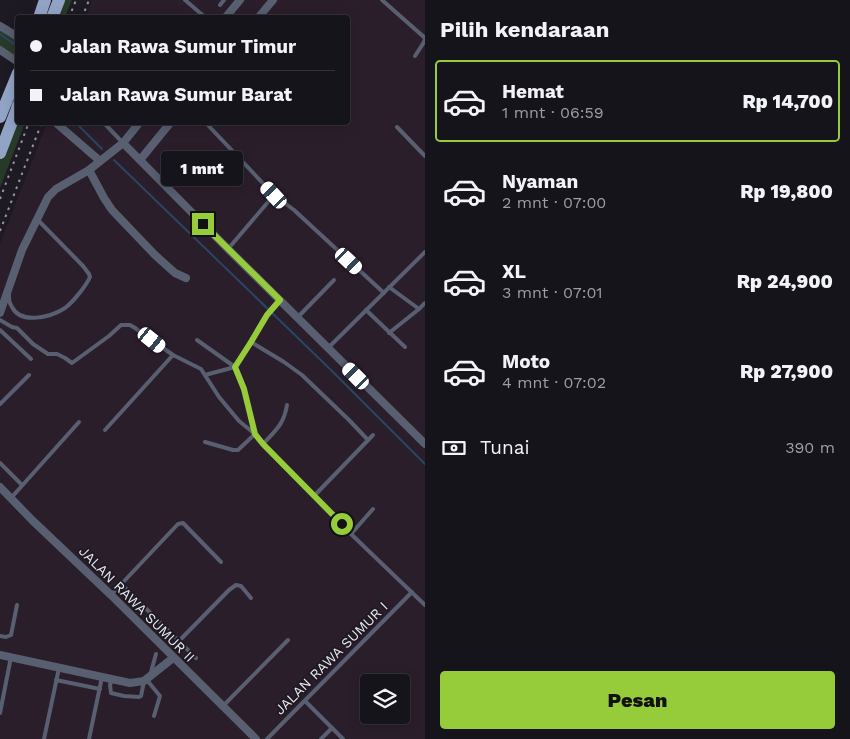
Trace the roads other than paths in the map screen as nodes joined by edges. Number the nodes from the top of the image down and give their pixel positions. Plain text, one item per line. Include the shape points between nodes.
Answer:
1 (46, 0) edge
2 (54, 0) edge
3 (58, 0) edge
4 (185, 0) edge
5 (224, 0) edge
6 (240, 0) edge
7 (273, 0) edge
8 (382, 0) edge
9 (220, 4) dead end
10 (40, 15) edge
11 (48, 15) edge
12 (53, 15) edge
13 (202, 15) edge
14 (228, 15) edge
15 (261, 15) edge
16 (0, 26) edge
17 (15, 35) edge
18 (0, 50) edge
19 (415, 56) dead end
20 (15, 60) edge
21 (15, 80) edge
22 (15, 102) edge
23 (15, 114) edge
24 (0, 117) edge
25 (58, 125) edge
26 (106, 125) edge
27 (138, 125) edge
28 (169, 125) edge
29 (208, 125) edge
30 (397, 127) dead end
31 (0, 140) edge
32 (123, 143) junction
33 (0, 153) edge
34 (425, 156) edge
35 (140, 160) junction
36 (100, 161) junction
37 (89, 170) junction
38 (274, 195) junction
39 (37, 219) junction
40 (228, 249) junction
41 (425, 252) edge
42 (12, 277) junction
43 (186, 278) dead end
44 (334, 280) dead end
45 (389, 287) junction
46 (384, 293) junction
47 (425, 302) edge
48 (277, 303) junction
49 (419, 309) junction
50 (366, 310) junction
51 (0, 313) edge
52 (297, 318) junction
53 (0, 320) edge
54 (12, 327) junction
55 (0, 330) edge
56 (389, 333) junction
57 (5, 335) junction
58 (197, 340) dead end
59 (251, 342) junction
60 (405, 347) dead end
61 (328, 348) junction
62 (173, 355) junction
63 (31, 359) dead end
64 (235, 367) junction
65 (28, 375) dead end
66 (205, 375) junction
67 (0, 404) edge
68 (287, 405) dead end
69 (79, 422) dead end
70 (105, 430) dead end
71 (255, 434) junction
72 (373, 435) dead end
73 (368, 440) junction
74 (205, 442) dead end
75 (263, 444) junction
76 (425, 444) edge
77 (0, 463) edge
78 (22, 485) junction
79 (0, 487) edge
80 (314, 496) junction
81 (10, 498) junction
82 (374, 509) dead end
83 (351, 534) junction
84 (221, 562) dead end
85 (121, 584) junction
86 (412, 592) junction
87 (111, 594) junction
88 (251, 598) dead end
89 (17, 605) dead end
90 (425, 605) edge
91 (0, 636) edge
92 (288, 640) dead end
93 (179, 641) junction
94 (156, 654) dead end
95 (0, 655) edge
96 (11, 657) junction
97 (173, 658) junction
98 (196, 658) dead end
99 (59, 668) junction
100 (102, 677) junction
101 (148, 678) junction
102 (112, 679) junction
103 (56, 680) junction
104 (100, 689) junction
105 (305, 700) junction
106 (223, 706) junction
107 (0, 712) edge
108 (154, 716) dead end
109 (332, 728) junction
110 (44, 739) edge
111 (89, 739) edge
112 (256, 739) edge
113 (267, 739) edge
114 (321, 739) edge
115 (342, 739) edge

1 - 10 main road
2 - 11 lane
3 - 12 main road
4 - 13 lane
5 - 9 lane
6 - 14 street
7 - 15 street
8 - 19 lane via 425,38
16 - 17 street
18 - 20 street
21 - 24 main road
22 - 31 lane
23 - 33 main road
25 - 36 street
26 - 32 lane
27 - 32 street
28 - 35 street
29 - 38 lane
30 - 34 lane
32 - 35 street
32 - 36 street
35 - 40 street
36 - 37 street
37 - 39 street via 52,193
37 - 43 street via 112,210 175,274
38 - 40 lane
38 - 46 lane
39 - 42 street
39 - 42 lane via 89,274 88,280 65,308 45,317 28,318 13,309 8,300
40 - 48 street
41 - 45 lane
42 - 51 street
44 - 52 lane
45 - 46 lane
45 - 49 lane
46 - 50 lane
47 - 49 lane
48 - 52 street
48 - 59 lane
49 - 56 lane
50 - 56 lane
50 - 61 lane
52 - 61 street
53 - 54 lane
54 - 57 lane
54 - 62 lane via 48,354 57,354 72,363 120,325 130,325 141,331
55 - 57 lane
56 - 60 lane
57 - 63 lane
58 - 64 lane
59 - 64 lane
59 - 73 lane via 302,375
61 - 76 street
62 - 66 lane via 201,369
62 - 70 lane
64 - 66 lane
64 - 71 lane
65 - 67 lane
66 - 71 lane via 239,421
68 - 75 lane via 282,423
69 - 78 lane
71 - 74 lane via 238,450
71 - 75 lane
72 - 73 lane
73 - 80 lane
75 - 80 lane
77 - 78 lane
78 - 81 lane
79 - 81 street, JALAN RAWA SUMUR II
80 - 83 lane
81 - 87 street, JALAN RAWA SUMUR II
82 - 83 lane
83 - 86 lane
84 - 85 lane via 180,523
85 - 87 lane
85 - 93 lane
86 - 90 lane
86 - 105 lane, JALAN RAWA SUMUR I
87 - 97 street, JALAN RAWA SUMUR II
88 - 93 lane via 241,586 236,585
89 - 91 lane via 11,635
92 - 106 lane
93 - 98 lane
94 - 101 lane
95 - 96 street
96 - 99 street
96 - 107 lane
97 - 101 street
97 - 106 street, JALAN RAWA SUMUR II
99 - 100 street
99 - 103 lane
100 - 102 street
100 - 104 lane
101 - 102 street via 130,683
101 - 102 lane via 139,697 111,693
101 - 108 lane via 160,696
103 - 104 lane
103 - 110 lane
104 - 111 lane
105 - 109 lane
105 - 113 lane, JALAN RAWA SUMUR I
106 - 112 street, JALAN RAWA SUMUR II
109 - 114 lane
109 - 115 lane

